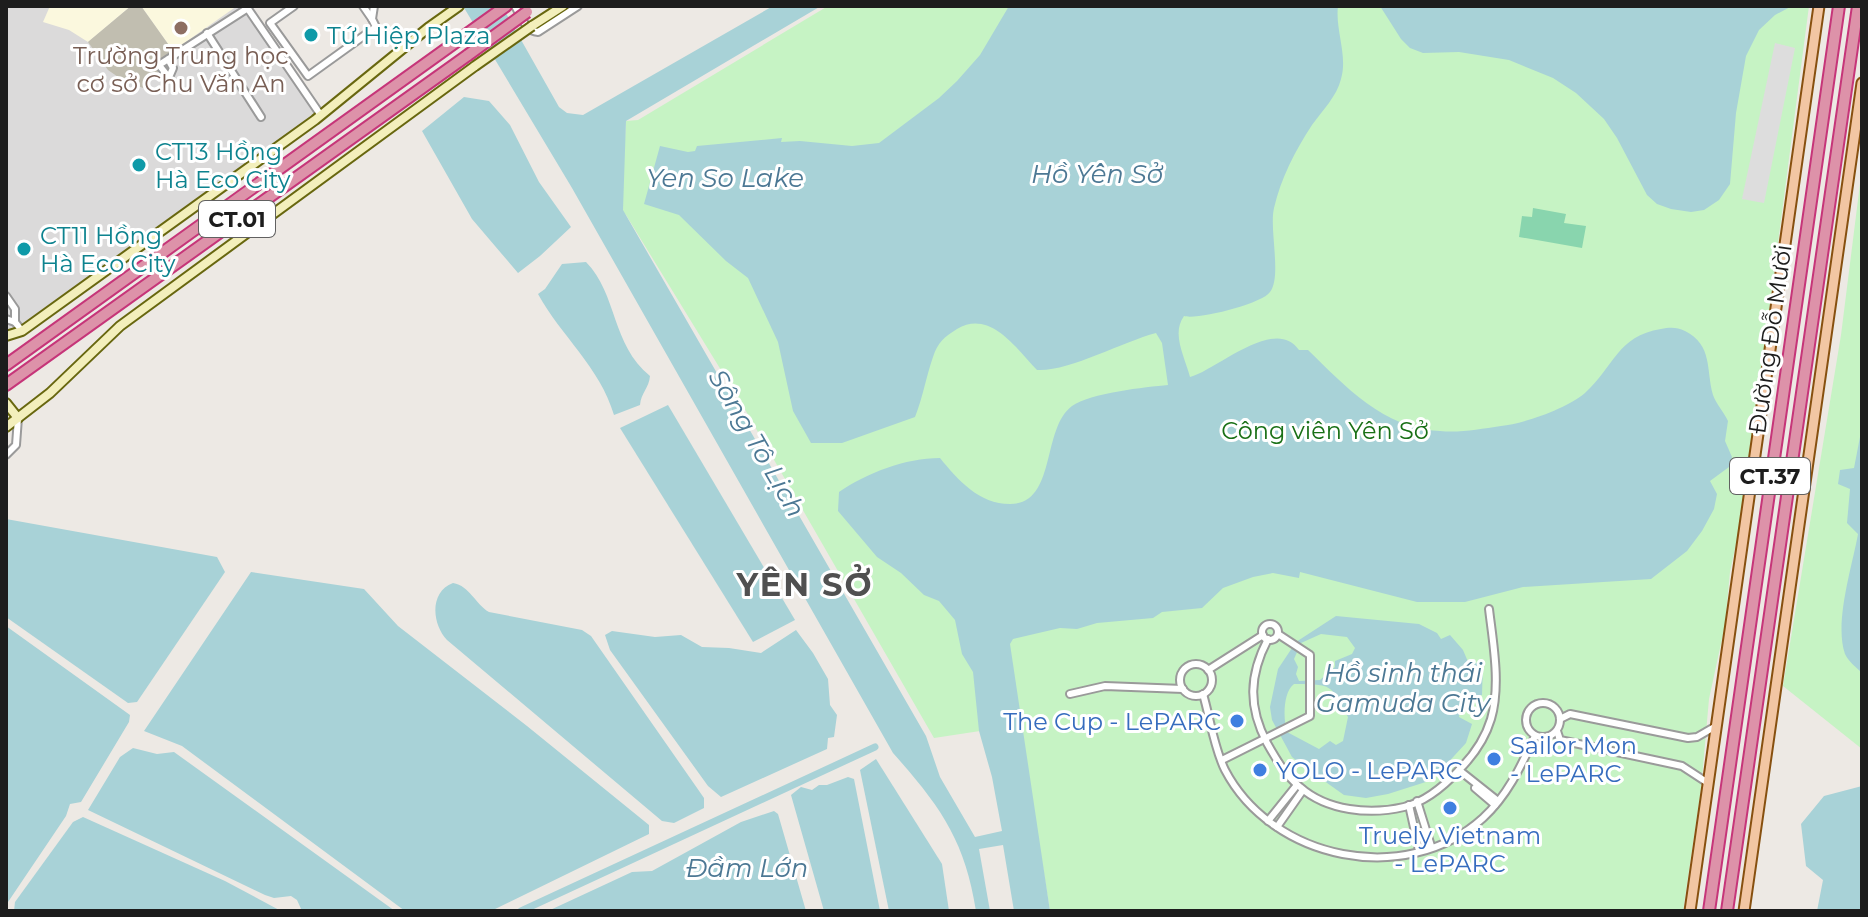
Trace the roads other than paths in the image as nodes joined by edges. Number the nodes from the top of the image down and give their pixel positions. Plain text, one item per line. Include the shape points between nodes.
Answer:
1 (294, 6) edge
2 (363, 6) edge
3 (374, 6) edge
4 (459, 6) edge
5 (506, 6) edge
6 (515, 6) edge
7 (563, 6) edge
8 (578, 6) edge
9 (1819, 6) edge
10 (1839, 6) edge
11 (1858, 6) edge
12 (247, 7) edge
13 (531, 9) edge
14 (372, 19) junction
15 (207, 33) junction
16 (168, 59) dead end
17 (1862, 83) edge
18 (320, 114) junction
19 (261, 117) dead end
20 (6, 296) edge
21 (6, 319) edge
22 (15, 322) junction
23 (22, 331) junction
24 (6, 336) edge
25 (6, 365) edge
26 (6, 385) edge
27 (6, 403) edge
28 (18, 418) junction
29 (6, 427) edge
30 (6, 455) edge
31 (1489, 609) dead end
32 (1278, 634) junction
33 (1266, 637) junction
34 (1208, 670) junction
35 (1183, 689) junction
36 (1070, 694) dead end
37 (1203, 694) junction
38 (1560, 719) junction
39 (1716, 726) junction
40 (1557, 731) junction
41 (1535, 736) junction
42 (1265, 739) junction
43 (1222, 760) junction
44 (1458, 771) junction
45 (1708, 783) junction
46 (1300, 787) junction
47 (1417, 801) junction
48 (1497, 803) junction
49 (1409, 805) junction
50 (1268, 821) junction
51 (1277, 827) junction
52 (1431, 846) junction
53 (1419, 850) junction
54 (1690, 911) edge
55 (1709, 911) edge
56 (1727, 911) edge
57 (1744, 911) edge

1 - 14 street via 270,23 308,76 376,27
2 - 14 street
3 - 14 street
4 - 18 street
5 - 25 highway, CT.01
6 - 8 street via 532,32
7 - 28 street, bridge via 120,326
9 - 39 main road, Đường Đỗ Mười
10 - 55 highway, CT.37
11 - 56 highway, CT.37
12 - 15 street
12 - 18 street
13 - 26 highway, CT.01, bridge
15 - 16 street
15 - 19 street
17 - 57 main road
18 - 23 street
20 - 22 street via 15,309
21 - 22 street
22 - 23 street
23 - 24 street
27 - 28 street
28 - 29 street
28 - 30 street via 16,445
31 - 44 street via 1491,718 1477,752
32 - 33 street
32 - 33 street via 1270,624 1264,628
32 - 42 street via 1310,655 1310,716
33 - 34 street
33 - 42 street via 1251,695
34 - 35 street via 1198,664 1187,667 1181,677
34 - 37 street via 1211,685
35 - 36 street via 1105,686
35 - 37 street
37 - 43 street
38 - 39 street via 1570,714 1688,738
38 - 40 street
38 - 41 street via 1555,708 1544,703 1532,706 1527,728
39 - 45 main road, Đường Đỗ Mười
40 - 41 street via 1547,738
40 - 45 street via 1560,740 1682,766
41 - 48 street
42 - 43 street
42 - 46 street
43 - 50 street via 1239,791
44 - 47 street via 1444,787
44 - 48 street
45 - 54 main road, Đường Đỗ Mười
46 - 49 street via 1331,805 1362,811
46 - 50 street
46 - 51 street
47 - 49 street
47 - 52 street
48 - 52 street via 1481,820
49 - 53 street
50 - 51 street
51 - 53 street via 1345,856 1379,858
52 - 53 street

